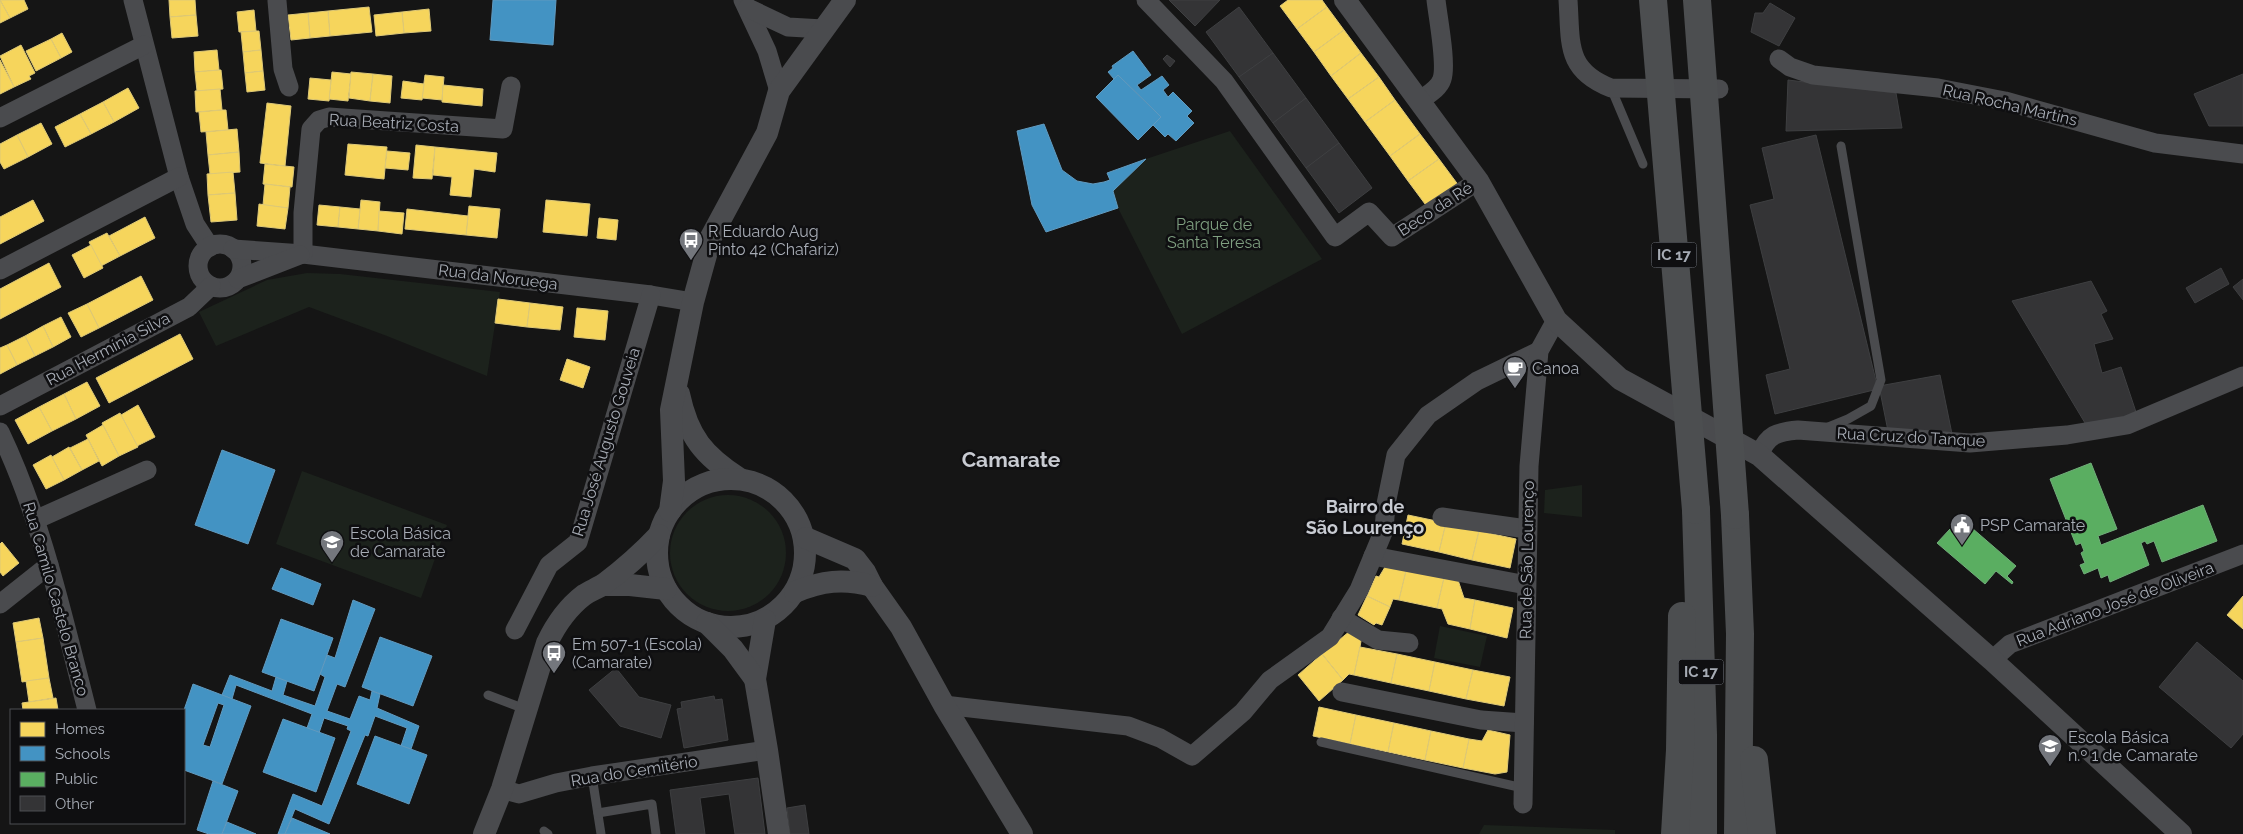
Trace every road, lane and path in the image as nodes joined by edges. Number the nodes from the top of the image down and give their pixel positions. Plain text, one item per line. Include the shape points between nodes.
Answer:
1 (134, 0) edge
2 (279, 0) edge
3 (845, 0) edge
4 (1146, 0) edge
5 (1345, 0) edge
6 (1436, 0) edge
7 (1568, 0) edge
8 (1654, 0) edge
9 (1697, 0) edge
10 (746, 4) edge
11 (823, 28) junction
12 (144, 45) junction
13 (1779, 59) dead end
14 (512, 86) dead end
15 (289, 87) dead end
16 (1611, 88) junction
17 (1719, 89) dead end
18 (779, 91) junction
19 (1419, 101) junction
20 (0, 118) edge
21 (1841, 146) dead end
22 (2243, 154) edge
23 (1643, 164) dead end
24 (179, 177) junction
25 (1478, 181) junction
26 (210, 247) junction
27 (233, 249) junction
28 (303, 254) junction
29 (0, 270) edge
30 (238, 279) junction
31 (211, 286) junction
32 (651, 295) junction
33 (693, 302) junction
34 (1556, 320) junction
35 (1539, 351) junction
36 (2243, 376) edge
37 (677, 384) junction
38 (0, 406) edge
39 (0, 432) edge
40 (1817, 432) junction
41 (1759, 455) junction
42 (5, 458) edge
43 (147, 470) dead end
44 (740, 479) junction
45 (670, 511) junction
46 (1442, 517) dead end
47 (1696, 519) junction
48 (35, 520) junction
49 (1527, 530) junction
50 (659, 535) junction
51 (806, 538) junction
52 (2243, 554) edge
53 (1373, 556) junction
54 (50, 565) junction
55 (603, 585) junction
56 (1526, 585) junction
57 (872, 586) junction
58 (666, 589) junction
59 (795, 592) junction
60 (0, 604) edge
61 (1342, 618) junction
62 (765, 620) junction
63 (707, 623) junction
64 (515, 630) dead end
65 (1740, 634) junction
66 (1409, 643) dead end
67 (1992, 660) junction
68 (755, 679) junction
69 (1342, 692) dead end
70 (488, 695) dead end
71 (944, 705) junction
72 (87, 709) edge
73 (527, 709) junction
74 (1524, 723) junction
75 (1322, 742) dead end
76 (767, 750) junction
77 (592, 776) junction
78 (502, 790) junction
79 (1523, 796) joint
80 (598, 813) junction
81 (484, 834) edge
82 (601, 834) edge
83 (656, 834) edge
84 (779, 834) edge
85 (1022, 834) edge
86 (1675, 834) edge
87 (1704, 834) edge
88 (1738, 834) edge
89 (1762, 834) edge
90 (2181, 834) edge

1 - 12 street
2 - 15 street via 283,69
3 - 11 street
4 - 25 street, Beco da Ré via 1224,81 1335,237 1369,212 1392,237
5 - 19 street
6 - 19 street via 1442,81
7 - 16 street via 1572,50 1577,63 1585,74
8 - 47 highway, IC 17, bridge
9 - 65 highway, IC 17, bridge
10 - 11 street via 788,26
10 - 18 street
11 - 18 street
12 - 20 street
12 - 24 street
13 - 22 street, Rua Rocha Martins via 1790,67 1813,75 1947,90 2005,101 2155,143
14 - 28 street, Rua Beatriz Costa via 503,129 329,117 319,120 311,129 303,212
16 - 17 street
16 - 23 lane
18 - 33 street via 767,133 711,237
19 - 25 street
21 - 40 lane via 1881,380 1871,406
24 - 26 street via 195,224
24 - 29 street
25 - 34 street
26 - 27 street via 226,245
26 - 31 street via 200,258 198,267
27 - 28 street, Rua da Noruega
27 - 30 street via 242,263
28 - 30 street, Rua da Noruega
28 - 32 street, Rua da Noruega
30 - 31 street via 226,287
31 - 38 street, Rua Hermínia Silva via 189,307
32 - 33 street, Rua da Noruega
32 - 64 street, Rua José Augusto Gouveia via 578,542 548,564
33 - 37 street
34 - 35 street, Rua de São Lourenço
34 - 41 street via 1620,379
35 - 49 street, Rua de São Lourenço
35 - 53 street via 1477,381 1428,415 1401,448 1396,455 1384,530
36 - 40 street, Rua Cruz do Tanque via 2127,425 2067,435 1970,443
37 - 44 street via 684,420 698,443 715,463
37 - 45 street via 671,410 674,482
39 - 42 street, Rua Camilo Castelo Branco
40 - 41 street, Rua Cruz do Tanque via 1784,431 1764,443
41 - 67 street
42 - 48 street, Rua Camilo Castelo Branco
43 - 48 street
44 - 45 street via 714,481 689,492
44 - 51 street via 766,487 787,504
45 - 50 street
46 - 49 street
47 - 86 highway via 1682,597 1680,750
47 - 87 highway, IC 17
48 - 54 street, Rua Camilo Castelo Branco
49 - 56 street, Rua de São Lourenço
50 - 55 street
50 - 58 street via 658,563
51 - 57 street via 855,559
51 - 59 street via 803,573
52 - 67 street, Rua Adriano José de Oliveira via 2010,644
53 - 56 street
53 - 61 street
54 - 60 street
54 - 72 street, Rua Camilo Castelo Branco
55 - 58 street
55 - 73 street via 563,614 553,630
56 - 74 street, Rua de São Lourenço
57 - 59 street via 839,580 818,583
57 - 71 street via 901,627
58 - 63 street via 691,615
59 - 62 street via 782,608
61 - 66 street via 1378,640
61 - 71 street via 1330,637 1270,680 1243,712 1192,756 1160,738 1128,726
62 - 63 street via 736,627
62 - 68 street
63 - 68 street via 734,649
65 - 88 highway, IC 17
65 - 89 highway
67 - 90 street
68 - 76 street
69 - 74 street via 1482,720
70 - 73 lane
71 - 85 street
73 - 78 street
74 - 79 street, Rua de São Lourenço
75 - 79 lane
76 - 77 street, Rua do Cemitério
76 - 84 street
77 - 78 street, Rua do Cemitério via 519,794
77 - 80 lane
78 - 81 street
80 - 82 lane
80 - 83 lane via 652,804

